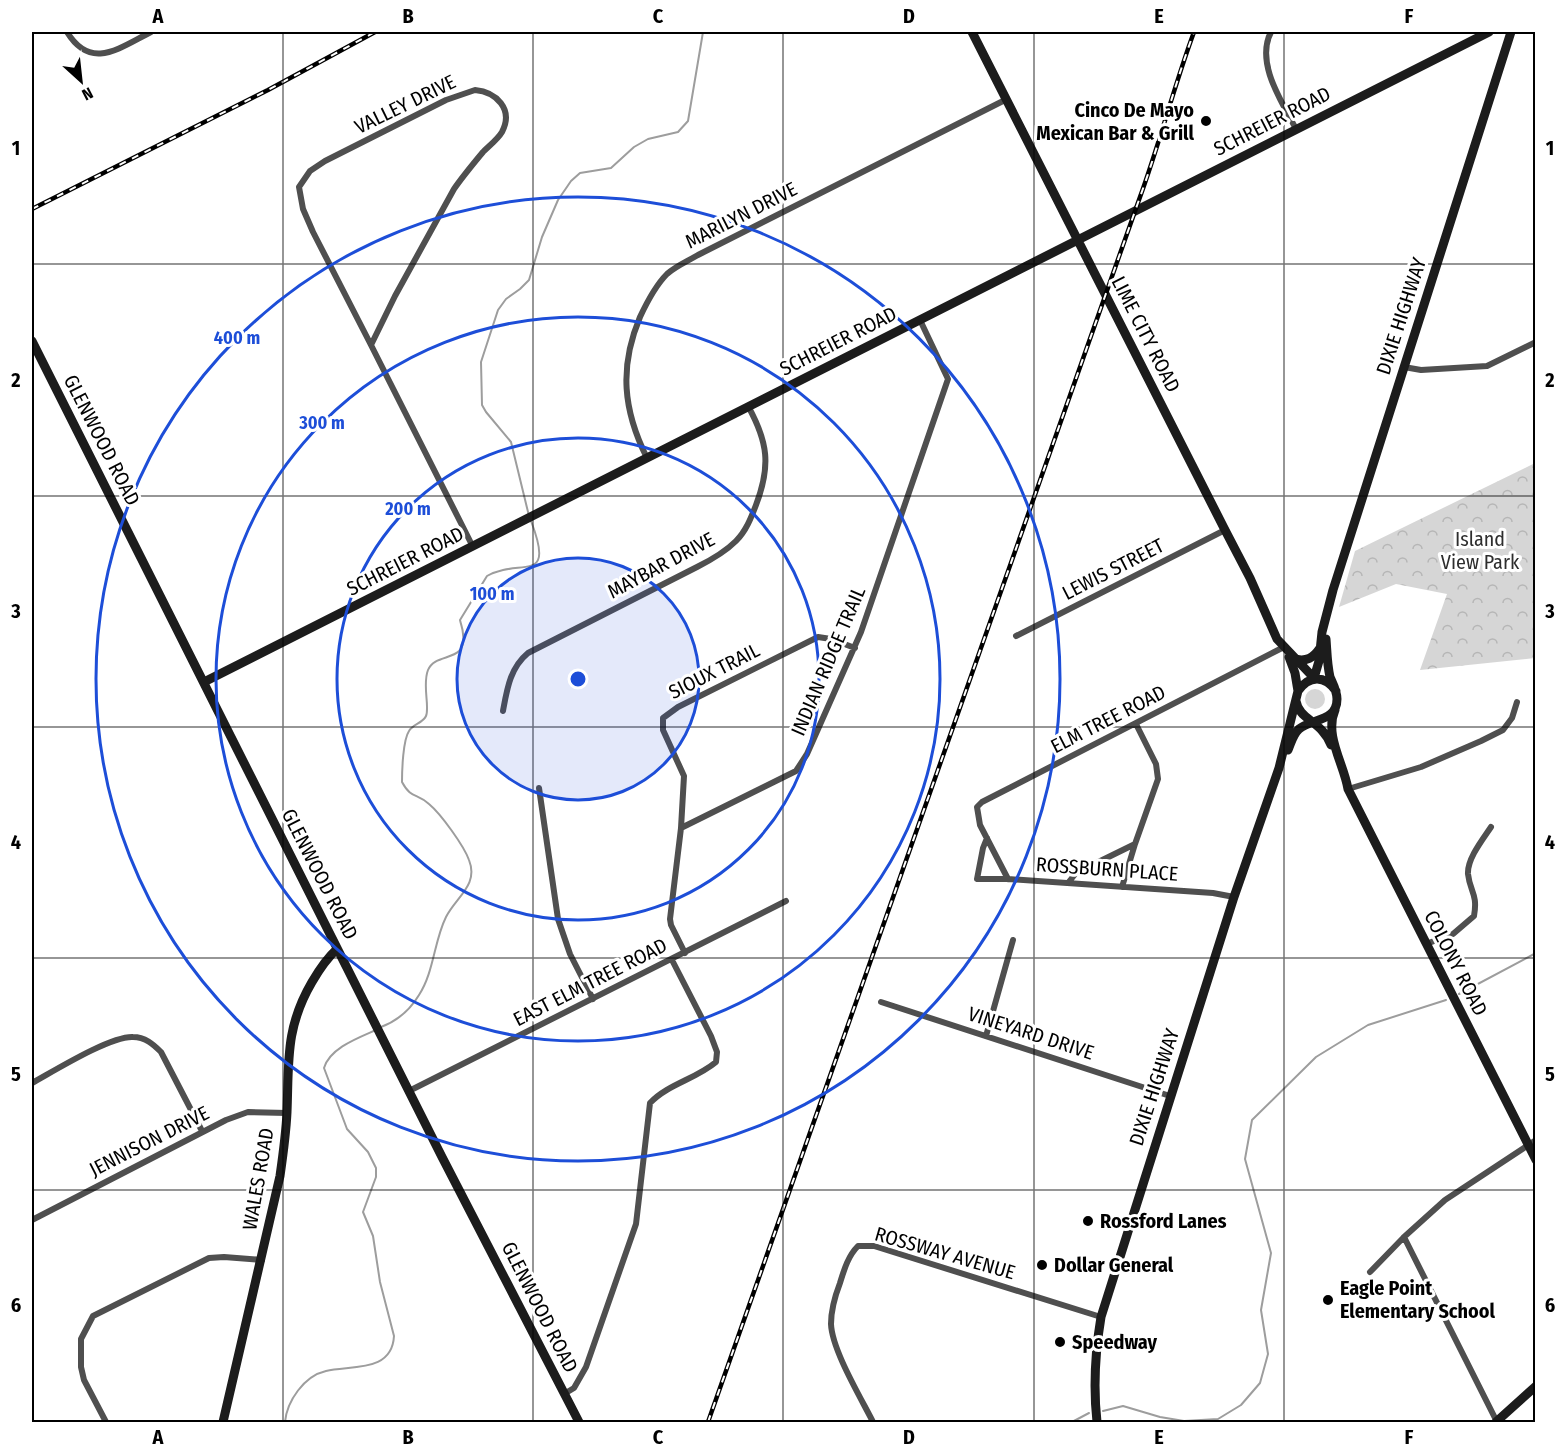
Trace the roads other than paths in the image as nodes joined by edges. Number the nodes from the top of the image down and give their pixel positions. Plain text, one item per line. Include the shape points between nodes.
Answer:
1 (67, 32) edge
2 (151, 32) edge
3 (972, 32) edge
4 (1272, 32) edge
5 (1489, 32) edge
6 (1511, 32) edge
7 (1007, 99) junction
8 (1296, 129) junction
9 (1078, 240) junction
10 (920, 320) junction
11 (32, 341) edge
12 (1536, 342) edge
13 (371, 345) junction
14 (1404, 367) junction
15 (748, 406) junction
16 (647, 458) junction
17 (1225, 530) junction
18 (473, 547) junction
19 (1328, 612) junction
20 (1016, 636) dead end
21 (855, 648) junction
22 (1320, 648) junction
23 (1285, 650) junction
24 (1294, 659) junction
25 (1314, 678) junction
26 (204, 682) junction
27 (1336, 691) junction
28 (1297, 694) junction
29 (1517, 702) dead end
30 (1335, 710) junction
31 (503, 711) dead end
32 (1312, 720) junction
33 (1136, 724) junction
34 (1279, 768) junction
35 (1348, 786) junction
36 (539, 788) dead end
37 (1491, 827) dead end
38 (681, 828) junction
39 (987, 838) junction
40 (1135, 844) junction
41 (1008, 879) junction
42 (1068, 883) junction
43 (1122, 886) junction
44 (1234, 897) junction
45 (786, 901) dead end
46 (1013, 940) dead end
47 (1426, 944) junction
48 (337, 950) junction
49 (685, 953) junction
50 (672, 960) junction
51 (593, 999) junction
52 (881, 1002) dead end
53 (986, 1036) junction
54 (32, 1083) edge
55 (409, 1091) junction
56 (1170, 1096) junction
57 (287, 1113) junction
58 (202, 1131) junction
59 (1532, 1142) edge
60 (1536, 1160) edge
61 (32, 1220) edge
62 (1404, 1237) junction
63 (262, 1260) junction
64 (1370, 1272) dead end
65 (1101, 1317) junction
66 (1536, 1386) edge
67 (564, 1394) junction
68 (106, 1422) edge
69 (223, 1422) edge
70 (579, 1422) edge
71 (873, 1422) edge
72 (1097, 1422) edge
73 (1496, 1422) edge

1 - 2 street via 85,52 102,55
3 - 7 street, LIME CITY ROAD
4 - 8 street via 1266,46 1267,65
5 - 8 street, SCHREIER ROAD
6 - 14 street, DIXIE HIGHWAY
7 - 9 street, LIME CITY ROAD
7 - 16 street, MARILYN DRIVE via 667,274 644,309 627,362 628,404
8 - 9 street, SCHREIER ROAD
9 - 10 street, SCHREIER ROAD
9 - 17 street, LIME CITY ROAD
10 - 15 street, SCHREIER ROAD
10 - 21 street, INDIAN RIDGE TRAIL via 948,379
11 - 26 street, GLENWOOD ROAD
12 - 14 street via 1488,366 1421,370
13 - 13 street, VALLEY DRIVE via 454,189 502,133 504,109 492,93 475,90 446,100 320,164 298,187 303,209
13 - 18 street, VALLEY DRIVE
14 - 19 street, DIXIE HIGHWAY
15 - 16 street, SCHREIER ROAD
15 - 31 street, MAYBAR DRIVE via 764,440 766,471 753,513 738,540 697,567 528,653 519,661 508,683
16 - 18 street, SCHREIER ROAD
17 - 20 street, LEWIS STREET
17 - 23 street, LIME CITY ROAD
18 - 26 street, SCHREIER ROAD
19 - 22 street, DIXIE HIGHWAY
19 - 27 street, DIXIE HIGHWAY via 1326,648
21 - 38 street, INDIAN RIDGE TRAIL via 796,771
21 - 38 street, SIOUX TRAIL via 818,637 663,718 663,730 684,776
22 - 24 street via 1308,660
22 - 25 street, DIXIE HIGHWAY
23 - 24 street, LIME CITY ROAD
23 - 28 street, LIME CITY ROAD via 1295,673
23 - 33 street, ELM TREE ROAD
24 - 25 street, LIME CITY ROAD
25 - 27 street via 1327,681
25 - 28 street via 1305,682
26 - 48 street, GLENWOOD ROAD
27 - 30 street, DIXIE HIGHWAY
28 - 32 street via 1299,711
28 - 34 street, DIXIE HIGHWAY
29 - 35 street via 1503,730 1481,741 1421,767
30 - 32 street, DIXIE HIGHWAY via 1325,718
30 - 35 street, COLONY ROAD via 1331,719 1334,737
32 - 34 street, DIXIE HIGHWAY via 1296,732
32 - 35 street, COLONY ROAD via 1327,736
33 - 39 street, ELM TREE ROAD via 982,802 977,813
33 - 40 street via 1156,764 1158,779
34 - 44 street, DIXIE HIGHWAY
35 - 47 street, COLONY ROAD
36 - 51 street via 558,919 570,954
37 - 47 street via 1469,864 1475,895 1474,916 1453,934
38 - 49 street via 670,919
39 - 41 street, ELM TREE ROAD
39 - 41 street, ROSSBURN PLACE via 977,879
40 - 42 street via 1076,873
40 - 43 street
41 - 42 street, ROSSBURN PLACE
42 - 43 street, ROSSBURN PLACE
43 - 44 street, ROSSBURN PLACE
44 - 56 street, DIXIE HIGHWAY
45 - 49 street, EAST ELM TREE ROAD
46 - 53 street
47 - 59 street, COLONY ROAD
48 - 55 street, GLENWOOD ROAD
48 - 57 street, WALES ROAD via 298,1008 290,1043
49 - 50 street, EAST ELM TREE ROAD
50 - 51 street, EAST ELM TREE ROAD
50 - 67 street via 716,1047 716,1062 657,1095 650,1103 636,1224 586,1367 574,1388
51 - 55 street, EAST ELM TREE ROAD
52 - 53 street, VINEYARD DRIVE
53 - 56 street, VINEYARD DRIVE
54 - 58 street via 114,1041 140,1038 161,1052
55 - 67 street, GLENWOOD ROAD
56 - 65 street, DIXIE HIGHWAY
57 - 58 street, JENNISON DRIVE via 248,1112
57 - 63 street, WALES ROAD via 280,1176
58 - 61 street, JENNISON DRIVE
59 - 60 street, COLONY ROAD
59 - 62 street via 1445,1200
62 - 64 street
62 - 73 street
63 - 68 street via 209,1258 93,1316 81,1339 81,1367
63 - 69 street, WALES ROAD
65 - 71 street, ROSSWAY AVENUE via 881,1248 858,1246 843,1272 831,1325 842,1358
65 - 72 street, DIXIE HIGHWAY via 1094,1365
66 - 73 street
67 - 70 street, GLENWOOD ROAD

